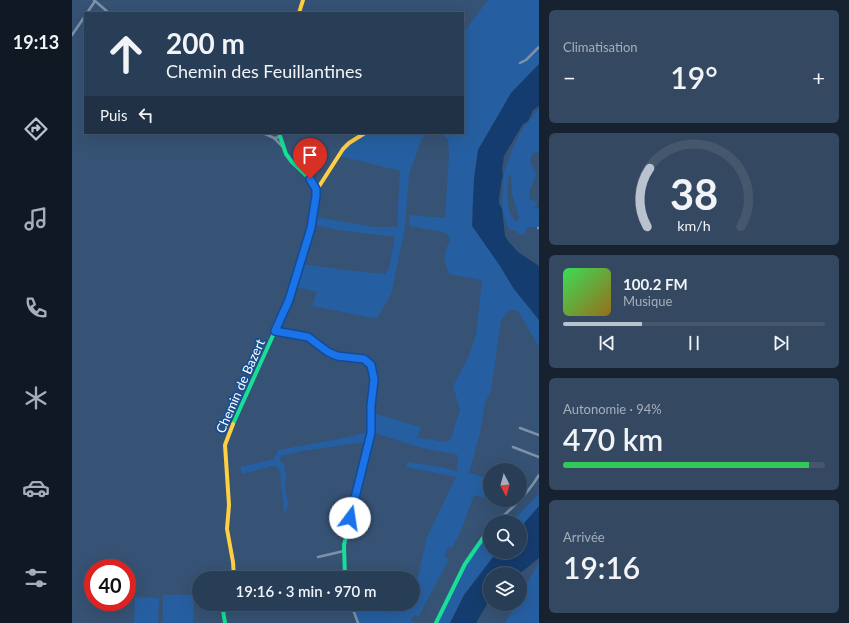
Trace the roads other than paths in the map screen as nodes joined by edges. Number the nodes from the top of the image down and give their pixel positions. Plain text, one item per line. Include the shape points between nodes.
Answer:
1 (303, 0) edge
2 (97, 1) edge
3 (88, 12) edge
4 (108, 12) edge
5 (299, 12) edge
6 (84, 17) edge
7 (72, 35) edge
8 (539, 47) edge
9 (520, 63) dead end
10 (265, 134) edge
11 (364, 134) edge
12 (280, 135) edge
13 (274, 138) junction
14 (282, 147) junction
15 (316, 189) junction
16 (275, 331) junction
17 (520, 428) dead end
18 (539, 435) edge
19 (514, 447) dead end
20 (539, 457) edge
21 (539, 475) edge
22 (504, 515) edge
23 (483, 538) edge
24 (344, 552) junction
25 (318, 556) dead end
26 (234, 571) edge
27 (345, 571) edge
28 (223, 611) edge
29 (354, 611) edge
30 (224, 623) edge
31 (358, 623) edge
32 (436, 623) edge

1 - 5 street
2 - 3 street
2 - 4 street
6 - 7 street
8 - 9 street
10 - 13 street
11 - 15 street via 343,149
12 - 13 street
12 - 14 street
13 - 14 street
14 - 15 street
15 - 16 street, Chemin de Bazert via 315,213 311,228 289,300
16 - 24 street via 308,337 337,356 364,359 373,371 371,433
16 - 26 street, Chemin de Bazert via 225,446 228,529
17 - 18 street
19 - 20 street
21 - 22 street via 516,505
23 - 32 street via 465,564
24 - 25 street
24 - 27 street
28 - 30 street
29 - 31 street

